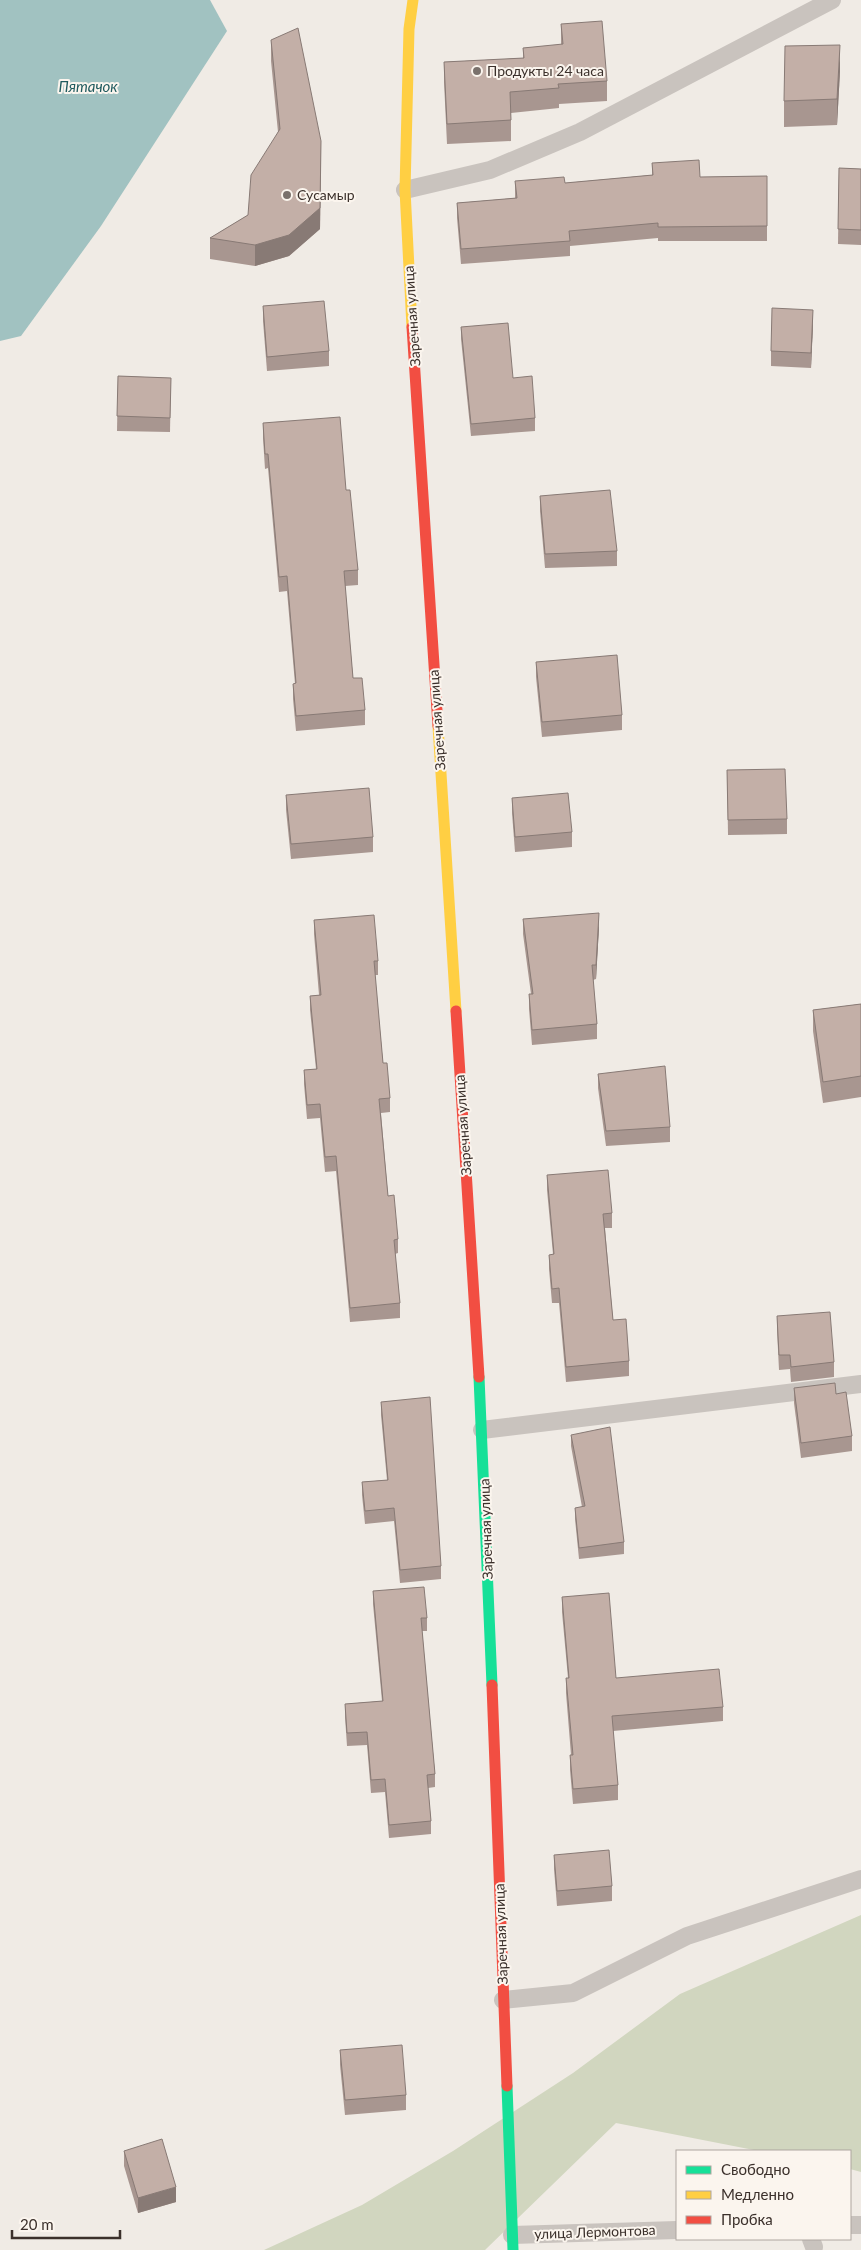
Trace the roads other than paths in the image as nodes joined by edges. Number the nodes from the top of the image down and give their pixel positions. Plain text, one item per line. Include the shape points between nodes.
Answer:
1 (412, 0) edge
2 (832, 0) edge
3 (405, 190) junction
4 (861, 1384) edge
5 (482, 1430) junction
6 (861, 1879) edge
7 (503, 2000) junction
8 (676, 2230) edge
9 (512, 2242) edge

1 - 3 street, Заречная улица
2 - 3 lane via 580,132 490,170
3 - 5 street, Заречная улица
4 - 5 lane
5 - 7 street, Заречная улица
6 - 7 lane via 687,1936 573,1993
7 - 9 street, Заречная улица
8 - 9 lane, улица Лермонтова

